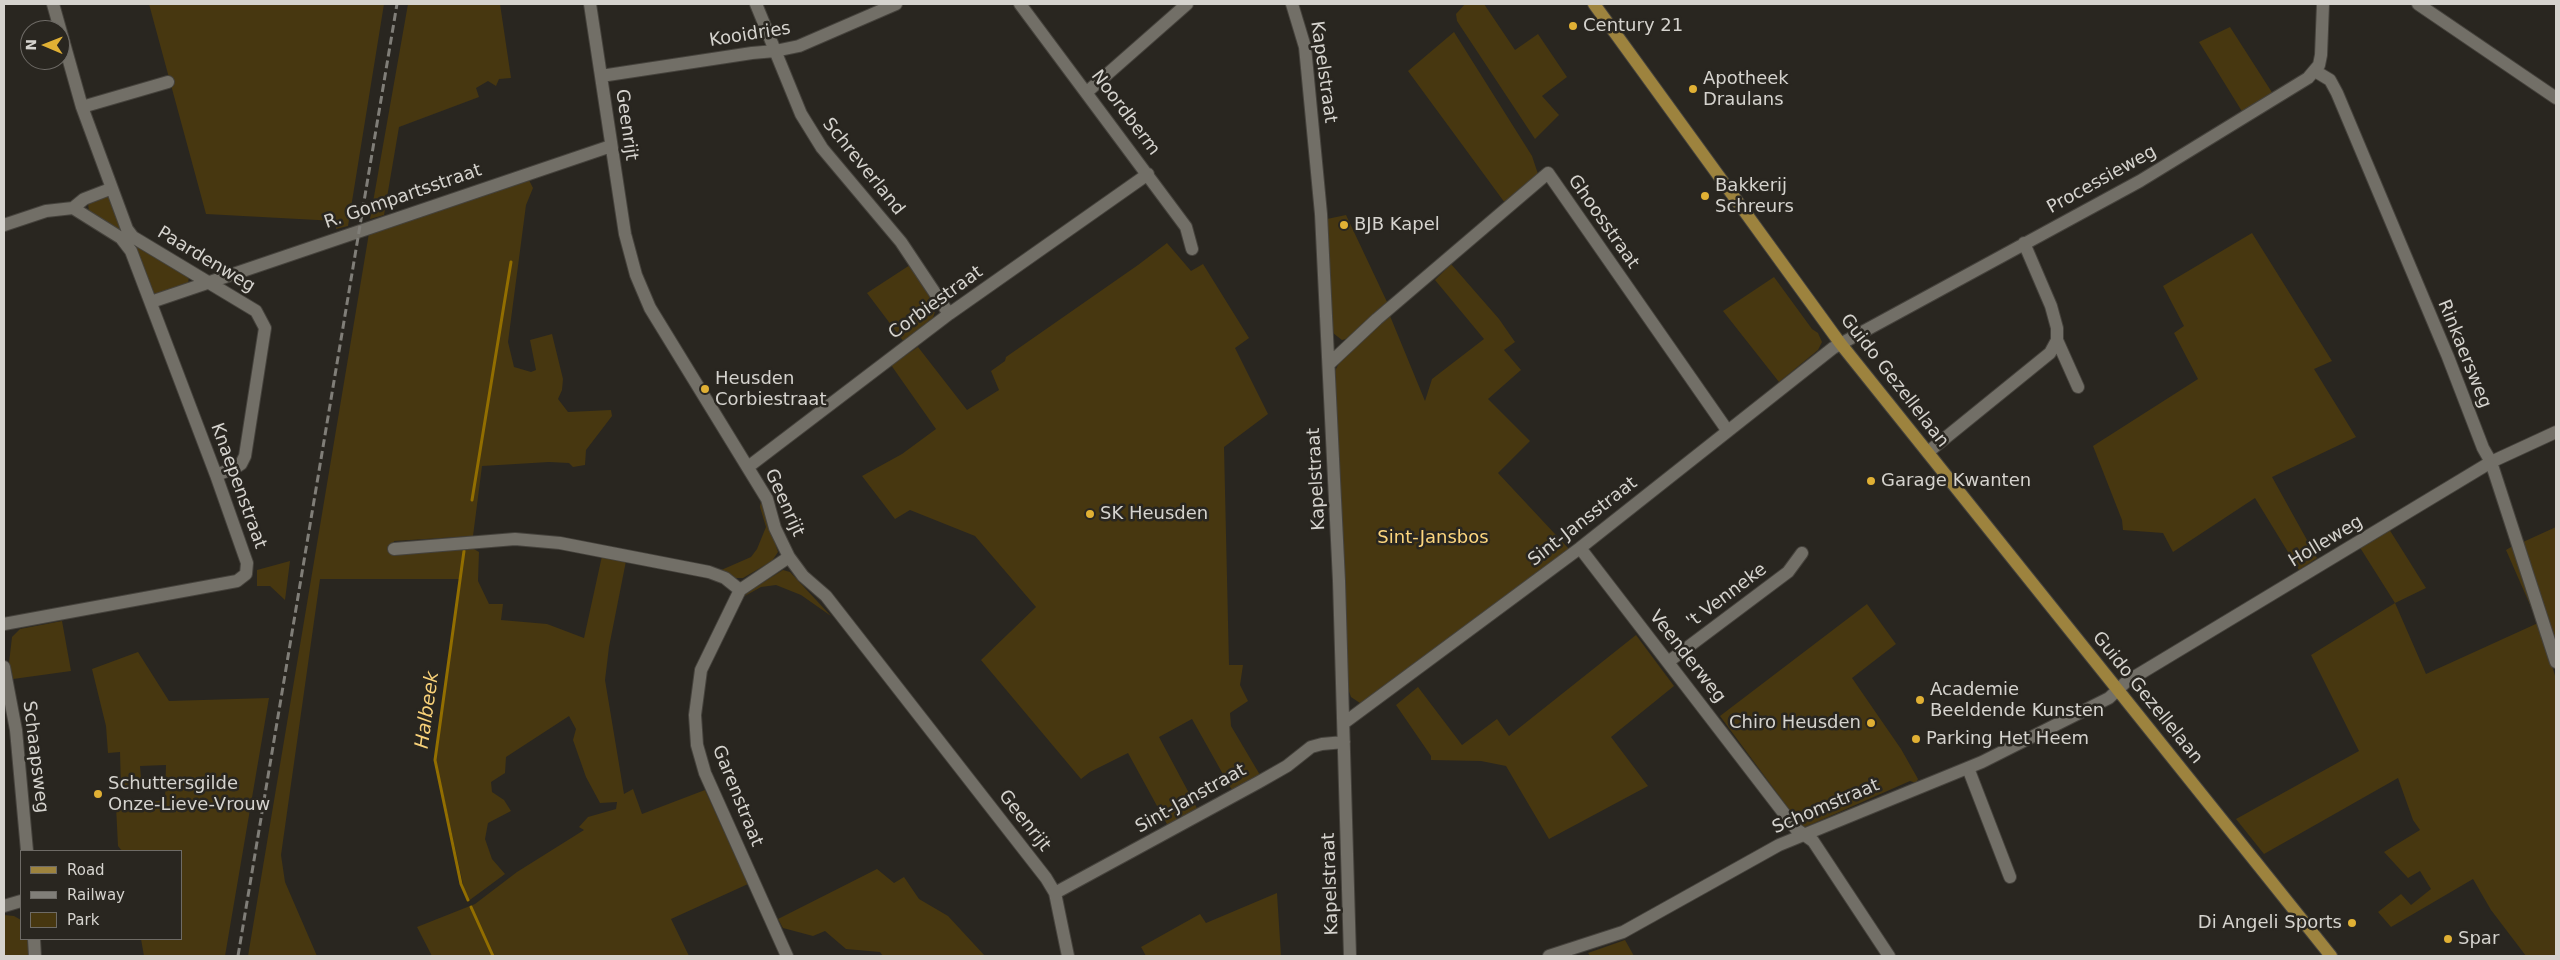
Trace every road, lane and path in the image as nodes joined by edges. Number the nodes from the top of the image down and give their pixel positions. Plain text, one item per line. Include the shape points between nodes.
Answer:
1 (53, 4) edge
2 (590, 4) edge
3 (756, 4) edge
4 (896, 4) edge
5 (1020, 4) edge
6 (1187, 4) edge
7 (1292, 4) edge
8 (1594, 4) edge
9 (2322, 4) edge
10 (2418, 4) edge
11 (775, 52) junction
12 (2315, 71) junction
13 (601, 76) junction
14 (168, 82) dead end
15 (1087, 92) junction
16 (2556, 98) edge
17 (82, 107) junction
18 (611, 146) junction
19 (1148, 174) junction
20 (110, 188) junction
21 (73, 208) junction
22 (4, 225) edge
23 (127, 237) junction
24 (2024, 243) junction
25 (1192, 249) dead end
26 (206, 282) junction
27 (151, 302) junction
28 (949, 314) junction
29 (2057, 340) junction
30 (1840, 343) junction
31 (1329, 364) junction
32 (2078, 387) dead end
33 (1726, 430) junction
34 (2556, 432) edge
35 (1928, 452) junction
36 (2491, 462) junction
37 (748, 467) junction
38 (216, 474) junction
39 (1580, 548) junction
40 (394, 549) dead end
41 (1802, 553) dead end
42 (789, 557) junction
43 (740, 590) junction
44 (4, 624) edge
45 (1668, 662) junction
46 (2556, 662) edge
47 (4, 667) edge
48 (2118, 690) junction
49 (1344, 724) junction
50 (1344, 742) junction
51 (1968, 768) junction
52 (1804, 834) junction
53 (27, 850) edge
54 (2010, 877) dead end
55 (1055, 893) junction
56 (20, 901) edge
57 (4, 906) edge
58 (34, 940) edge
59 (2328, 955) edge
60 (35, 956) edge
61 (787, 956) edge
62 (1068, 956) edge
63 (1350, 956) edge
64 (1549, 956) edge
65 (1889, 956) edge

1 - 17 street, Knaepenstraat
2 - 13 street, Geenrijt
3 - 11 street, Schreverland
4 - 11 street, Kooidries via 799,46
5 - 15 street, Noordberm
6 - 15 street
7 - 31 street, Kapelstraat via 1306,47 1321,214
8 - 30 main road, Guido Gezellelaan
9 - 12 street via 2320,55
10 - 16 street
11 - 13 street, Kooidries
11 - 28 street, Schreverland via 800,114 822,148 901,242
12 - 24 street, Processieweg via 2140,181
12 - 36 street, Rinkaersweg via 2330,80 2337,93
13 - 18 street, Geenrijt
14 - 17 street
15 - 19 street, Noordberm
17 - 20 street, Knaepenstraat
18 - 26 street, R. Gompartsstraat
18 - 37 street, Geenrijt via 625,234 636,275 650,308
19 - 25 street, Noordberm via 1186,227
19 - 28 street, Corbiestraat
20 - 21 street via 84,199
20 - 23 street, Knaepenstraat via 127,229
21 - 22 street via 46,211
21 - 23 street, Paardenweg
23 - 26 street, Paardenweg
23 - 27 street, Knaepenstraat
24 - 29 street via 2051,306
24 - 30 street, Processieweg
26 - 27 street, R. Gompartsstraat
26 - 38 street, Paardenweg via 256,311 265,328 245,456 235,468
27 - 38 street, Knaepenstraat
28 - 37 street, Corbiestraat
29 - 32 street
29 - 35 street via 2050,353
30 - 33 street, Sint-Jansstraat
30 - 35 main road, Guido Gezellelaan
31 - 33 street, Ghoosstraat via 1548,173
31 - 49 street, Kapelstraat
33 - 39 street, Sint-Jansstraat
34 - 36 street, Holleweg
35 - 48 main road, Guido Gezellelaan
36 - 46 street, Rinkaersweg
36 - 48 street, Holleweg via 2126,682
37 - 42 street, Geenrijt via 766,498 775,528
38 - 44 street, Knaepenstraat via 247,563 246,574 237,581
39 - 45 street, Veenderweg
39 - 49 street, Sint-Jansstraat
40 - 43 street via 515,539 560,543 709,572 725,578
41 - 45 street, 't Venneke via 1788,572
42 - 43 street
42 - 55 street, Geenrijt via 803,576 826,596
43 - 61 street, Garenstraat via 701,670 695,715 697,745 705,773
45 - 52 street, Veenderweg via 1796,829
47 - 53 street, Schaapsweg via 16,730
48 - 51 street, Schomstraat via 2109,698
48 - 59 main road, Guido Gezellelaan
49 - 50 street, Kapelstraat
50 - 55 street, Sint-Janstraat via 1311,747 1259,782
50 - 63 street, Kapelstraat
51 - 52 street, Schomstraat
51 - 54 street
52 - 64 street, Schomstraat via 1745,863 1623,932
52 - 65 street, Veenderweg via 1813,841
55 - 62 street, Geenrijt
56 - 57 street
58 - 60 street

